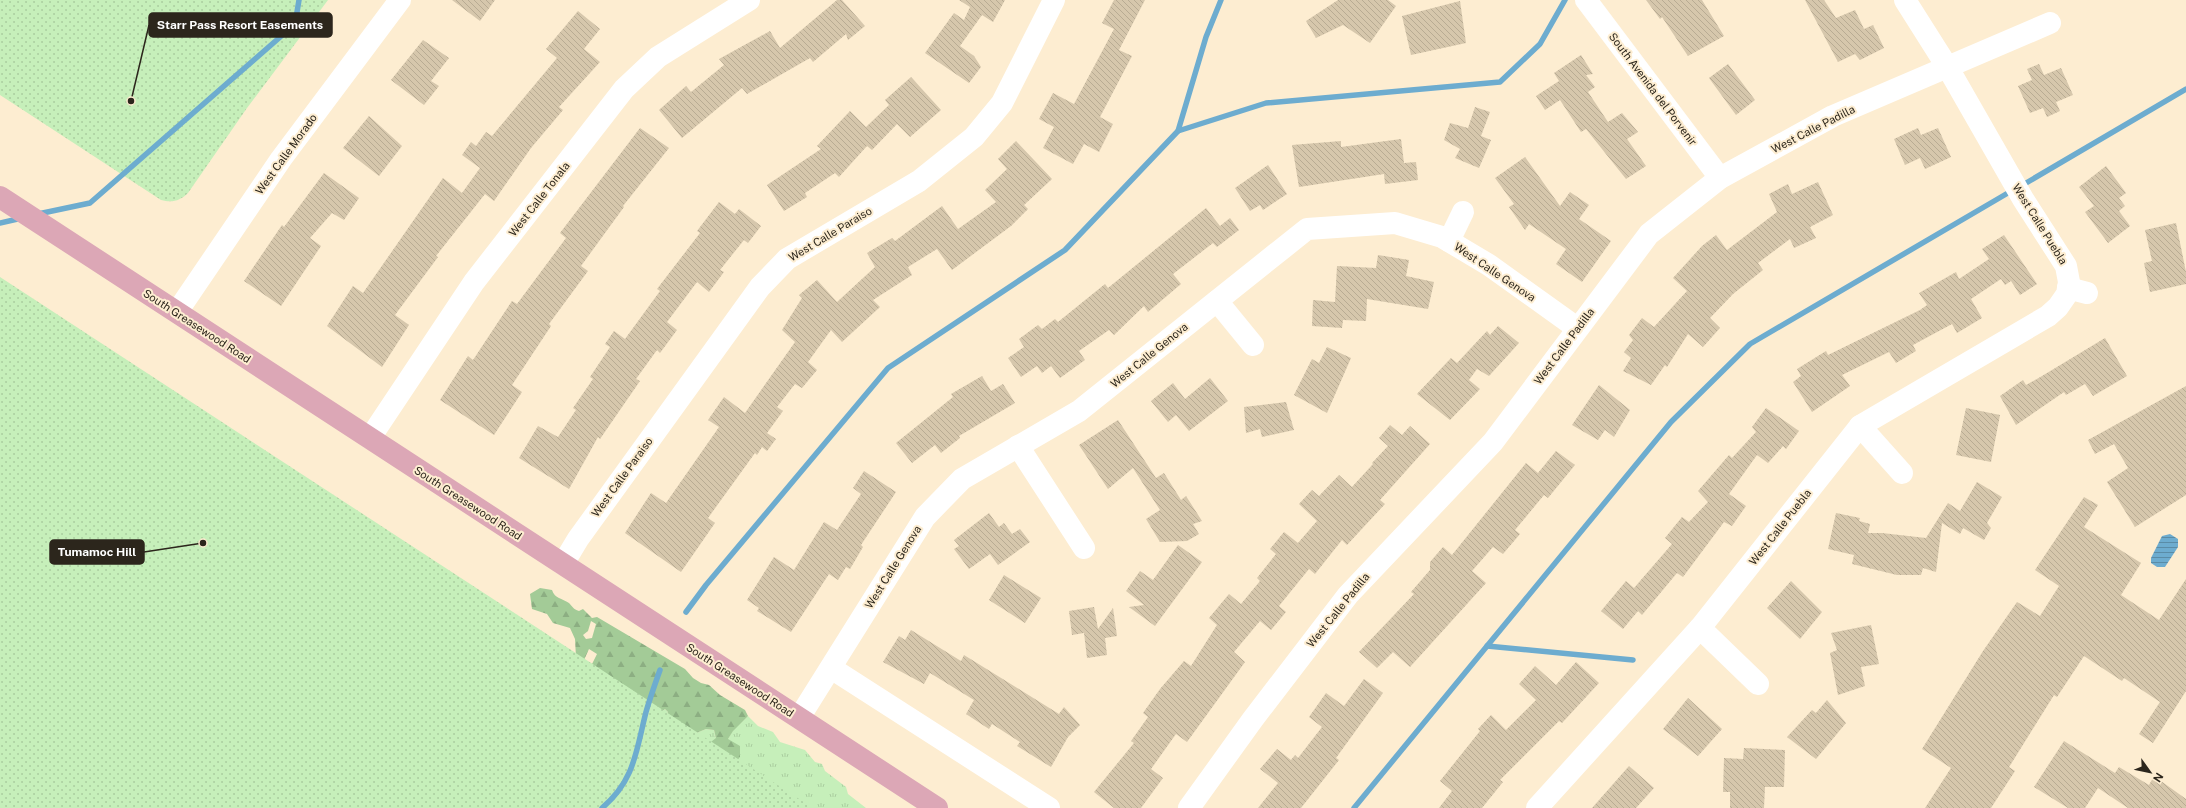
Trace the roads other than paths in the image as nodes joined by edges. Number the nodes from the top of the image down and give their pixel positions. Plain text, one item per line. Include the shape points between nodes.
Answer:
1 (400, 0) edge
2 (749, 0) edge
3 (1054, 0) edge
4 (1586, 0) edge
5 (1905, 0) edge
6 (2050, 22) dead end
7 (1948, 68) junction
8 (1720, 178) junction
9 (0, 197) edge
10 (1464, 212) dead end
11 (1449, 241) junction
12 (1217, 301) junction
13 (177, 312) junction
14 (1577, 328) junction
15 (1254, 345) dead end
16 (1860, 426) junction
17 (370, 438) junction
18 (1018, 446) junction
19 (1902, 473) dead end
20 (1084, 548) dead end
21 (564, 564) junction
22 (1700, 628) junction
23 (831, 668) junction
24 (1758, 684) dead end
25 (799, 718) junction
26 (937, 808) edge
27 (1049, 808) edge
28 (1189, 808) edge
29 (1537, 808) edge

1 - 13 street, West Calle Morado via 281,159
2 - 17 street, West Calle Tonala via 658,57 624,89 474,282
3 - 21 street, West Calle Paraiso via 1002,103 974,137 919,181 787,258 760,287 578,539
4 - 8 street, South Avenida del Porvenir
5 - 7 street, West Calle Puebla
6 - 7 street, West Calle Padilla
7 - 8 street, West Calle Padilla via 1833,116
7 - 16 street, West Calle Puebla via 2023,199 2064,260 2077,290 2067,294 2048,316
8 - 14 street, West Calle Padilla via 1649,234
9 - 13 main road, South Greasewood Road
10 - 11 street
11 - 12 street, West Calle Genova via 1396,223 1307,229
11 - 14 street, West Calle Genova via 1489,265
12 - 15 street
12 - 18 street, West Calle Genova via 1079,411
13 - 17 main road, South Greasewood Road
14 - 28 street, West Calle Padilla via 1493,442 1348,595
16 - 19 street
16 - 22 street, West Calle Puebla
17 - 21 main road, South Greasewood Road
18 - 20 street
18 - 23 street, West Calle Genova via 962,479 924,517
21 - 25 main road, South Greasewood Road
22 - 24 street
22 - 29 street, West Calle Puebla
23 - 25 street, West Calle Genova
23 - 27 street
25 - 26 main road, South Greasewood Road

